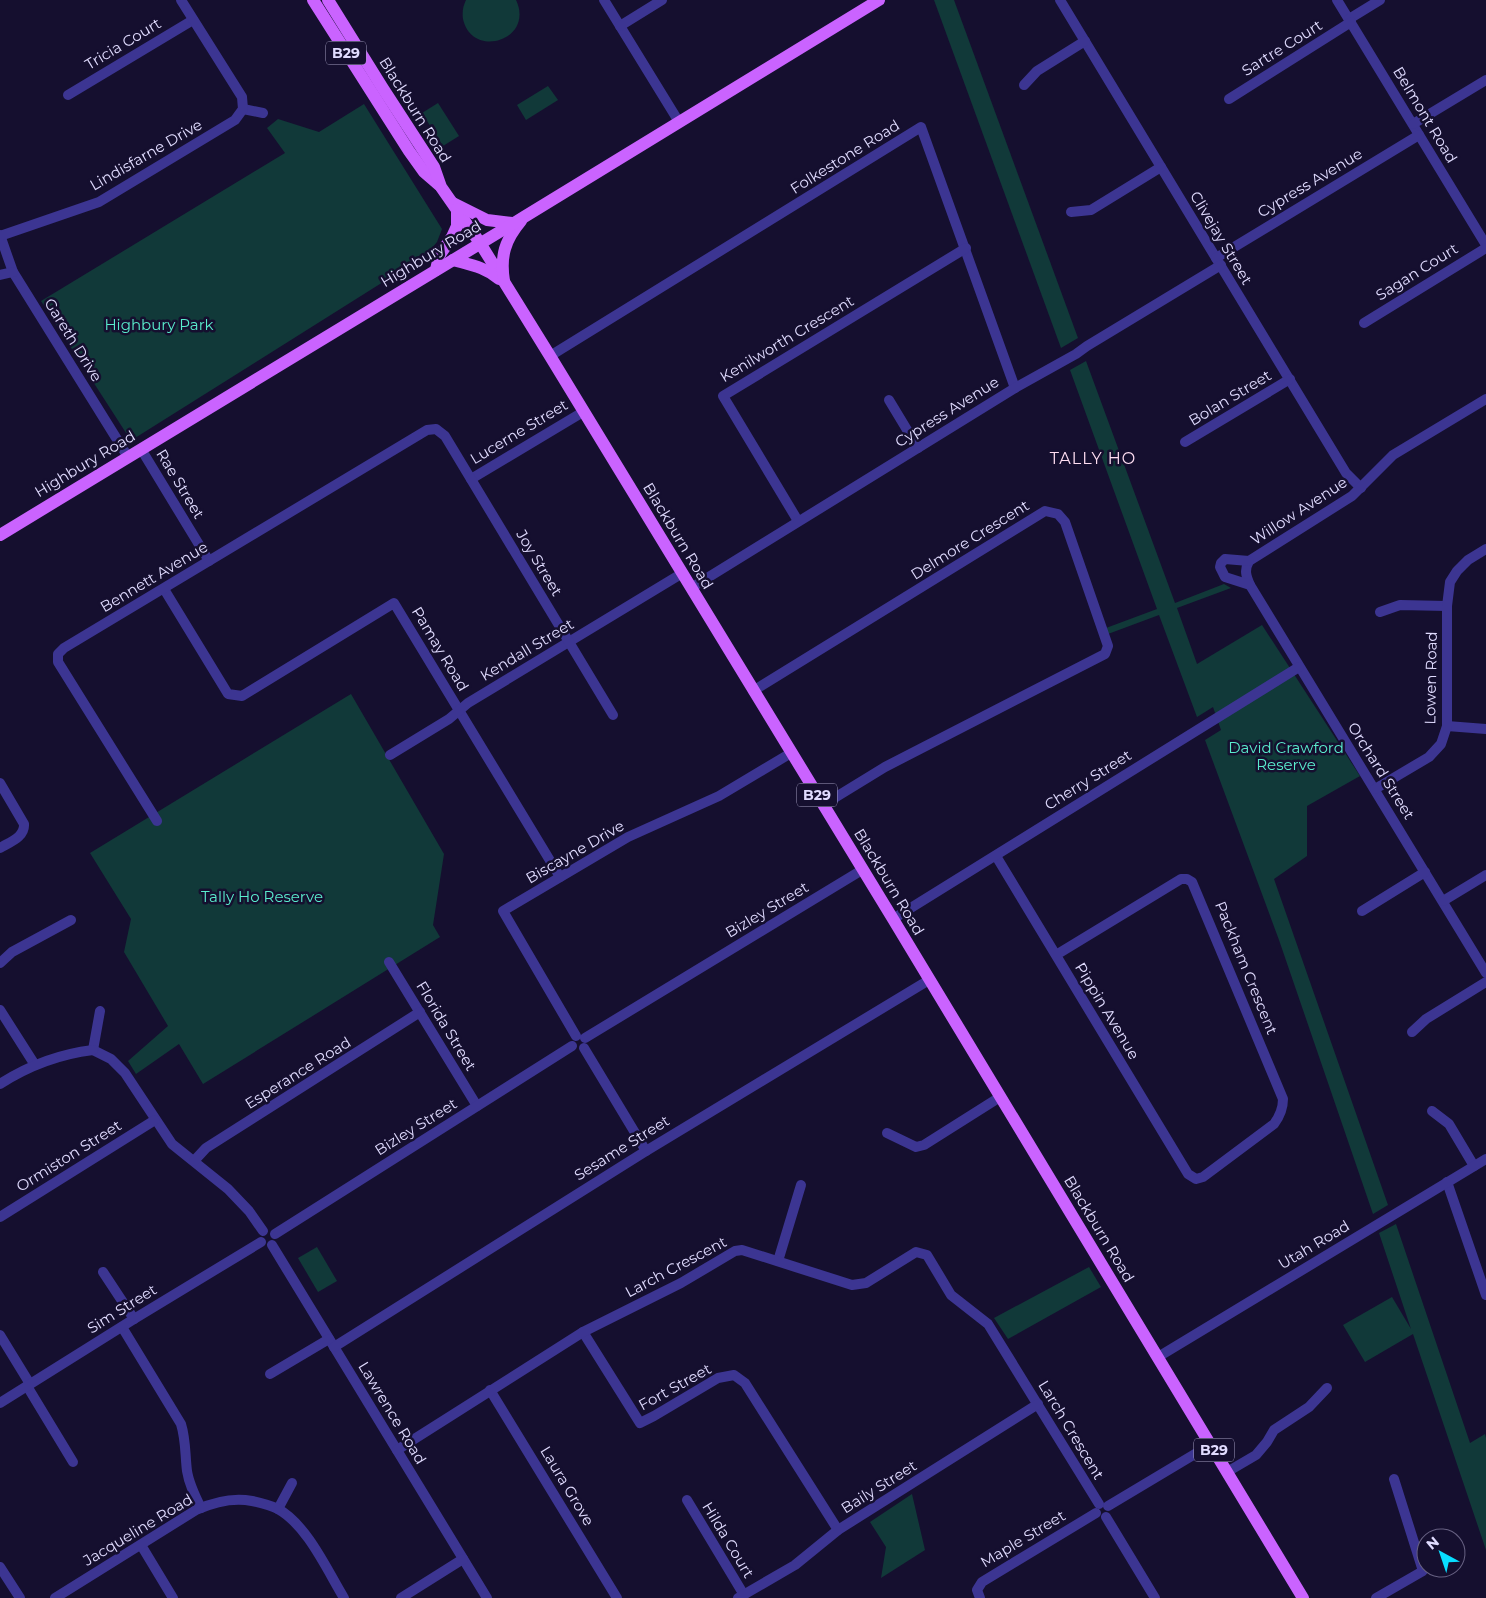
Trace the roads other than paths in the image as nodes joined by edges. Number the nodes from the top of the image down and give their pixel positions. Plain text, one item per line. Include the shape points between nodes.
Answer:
1 (181, 0) edge
2 (313, 0) edge
3 (328, 0) edge
4 (604, 0) edge
5 (662, 0) edge
6 (879, 0) edge
7 (1060, 0) edge
8 (1337, 0) edge
9 (1380, 0) edge
10 (194, 20) junction
11 (1350, 21) junction
12 (620, 26) junction
13 (1085, 41) junction
14 (1486, 80) edge
15 (1024, 85) dead end
16 (68, 95) dead end
17 (1230, 99) dead end
18 (243, 109) junction
19 (263, 113) dead end
20 (679, 122) junction
21 (1413, 124) junction
22 (1419, 135) junction
23 (1161, 167) junction
24 (441, 187) junction
25 (454, 206) junction
26 (1071, 212) dead end
27 (524, 217) junction
28 (512, 223) junction
29 (0, 235) edge
30 (480, 243) junction
31 (1485, 243) edge
32 (966, 248) junction
33 (453, 260) junction
34 (1218, 262) junction
35 (436, 270) junction
36 (13, 272) junction
37 (0, 275) edge
38 (506, 285) junction
39 (1364, 323) dead end
40 (550, 356) junction
41 (1290, 379) junction
42 (1015, 388) junction
43 (889, 400) dead end
44 (1486, 400) edge
45 (583, 412) junction
46 (436, 429) joint
47 (1185, 442) dead end
48 (918, 448) junction
49 (141, 449) junction
50 (128, 457) junction
51 (470, 479) junction
52 (1361, 488) junction
53 (798, 521) junction
54 (0, 535) edge
55 (1486, 549) edge
56 (209, 561) junction
57 (1249, 561) junction
58 (682, 574) junction
59 (1250, 585) junction
60 (691, 588) junction
61 (164, 590) junction
62 (1447, 606) junction
63 (1380, 612) dead end
64 (569, 642) junction
65 (1299, 667) junction
66 (753, 691) junction
67 (460, 710) junction
68 (613, 715) dead end
69 (1447, 726) junction
70 (1486, 729) edge
71 (791, 753) junction
72 (390, 755) dead end
73 (0, 783) edge
74 (1375, 789) junction
75 (823, 805) junction
76 (157, 822) dead end
77 (0, 848) edge
78 (996, 856) junction
79 (862, 870) junction
80 (1425, 872) junction
81 (1486, 875) edge
82 (560, 877) junction
83 (1443, 901) junction
84 (1362, 911) dead end
85 (893, 919) junction
86 (71, 920) dead end
87 (1056, 955) junction
88 (389, 962) dead end
89 (0, 964) edge
90 (1486, 973) edge
91 (929, 980) junction
92 (1486, 982) edge
93 (0, 1010) edge
94 (100, 1011) dead end
95 (420, 1012) junction
96 (1412, 1032) dead end
97 (579, 1042) junction
98 (93, 1050) junction
99 (35, 1065) junction
100 (0, 1084) edge
101 (1000, 1097) junction
102 (477, 1106) junction
103 (1432, 1111) dead end
104 (155, 1120) junction
105 (887, 1133) dead end
106 (646, 1151) junction
107 (1486, 1159) edge
108 (194, 1161) junction
109 (1474, 1166) junction
110 (1196, 1179) joint
111 (1447, 1182) junction
112 (801, 1185) dead end
113 (0, 1218) edge
114 (263, 1231) junction
115 (274, 1234) junction
116 (261, 1242) junction
117 (272, 1245) junction
118 (778, 1262) junction
119 (103, 1272) dead end
120 (1486, 1295) edge
121 (134, 1319) junction
122 (122, 1327) junction
123 (583, 1332) junction
124 (0, 1335) edge
125 (331, 1343) junction
126 (1158, 1357) junction
127 (270, 1374) dead end
128 (28, 1385) junction
129 (1327, 1388) dead end
130 (490, 1390) junction
131 (0, 1403) edge
132 (1038, 1404) junction
133 (1210, 1445) junction
134 (397, 1450) junction
135 (73, 1462) dead end
136 (1227, 1472) junction
137 (1394, 1480) dead end
138 (292, 1483) dead end
139 (687, 1500) dead end
140 (201, 1508) junction
141 (278, 1509) junction
142 (1102, 1510) junction
143 (838, 1530) junction
144 (141, 1546) junction
145 (463, 1559) junction
146 (0, 1567) edge
147 (741, 1596) edge
148 (19, 1597) edge
149 (55, 1598) edge
150 (173, 1598) edge
151 (344, 1598) edge
152 (401, 1598) edge
153 (487, 1598) edge
154 (617, 1598) edge
155 (980, 1598) edge
156 (1155, 1598) edge
157 (1303, 1598) edge
158 (1376, 1598) edge

1 - 10 street
2 - 24 main road, Blackburn Road / B29 via 409,151 424,172
3 - 24 main road, Blackburn Road / B29 via 434,167
4 - 12 street
5 - 12 street
6 - 20 main road, Highbury Road
7 - 13 street, Clivejay Street
8 - 11 street, Belmont Road
9 - 11 street, Sartre Court
10 - 16 street, Tricia Court
10 - 18 street via 242,97
11 - 17 street, Sartre Court
11 - 21 street, Belmont Road
12 - 20 street
13 - 15 street via 1037,71
13 - 23 street, Clivejay Street
14 - 21 street
18 - 19 street
18 - 29 street, Lindisfarne Drive via 235,120 99,202
20 - 27 main road, Highbury Road
21 - 22 street, Belmont Road
22 - 31 street, Belmont Road
22 - 34 street, Cypress Avenue
23 - 26 street via 1091,210
23 - 34 street, Clivejay Street
24 - 25 main road, Blackburn Road / B29
25 - 28 main road via 487,220
25 - 30 main road, Blackburn Road / B29
25 - 35 main road via 457,226 439,256
27 - 28 main road, Highbury Road
27 - 38 main road via 505,248 502,270
28 - 30 main road, Highbury Road
29 - 36 street, Gareth Drive
30 - 33 main road, Highbury Road
30 - 38 main road, Blackburn Road / B29
31 - 39 street, Sagan Court
32 - 40 street, Folkestone Road via 922,127
32 - 42 street, Folkestone Road
32 - 53 street, Kenilworth Crescent via 723,396
33 - 35 main road, Highbury Road
33 - 38 main road via 485,269
34 - 41 street, Clivejay Street
34 - 42 street, Cypress Avenue via 1076,354
35 - 49 main road, Highbury Road
36 - 37 street
36 - 50 street, Gareth Drive
38 - 40 main road, Blackburn Road / B29
40 - 45 main road, Blackburn Road / B29
41 - 47 street, Bolan Street
41 - 52 street, Clivejay Street via 1346,473
42 - 48 street, Cypress Avenue
43 - 48 street
44 - 52 street, Willow Avenue via 1393,455
45 - 51 street, Lucerne Street
45 - 58 main road, Blackburn Road / B29
46 - 51 street, Joy Street via 444,436
46 - 56 street, Bennett Avenue via 427,430
48 - 53 street, Cypress Avenue
49 - 50 main road, Highbury Road
49 - 56 street, Rae Street
50 - 54 main road, Highbury Road
51 - 64 street, Joy Street
52 - 57 street, Willow Avenue
53 - 60 street, Cypress Avenue
55 - 62 street, Lowen Road via 1457,571 1450,582
56 - 61 street, Bennett Avenue
57 - 59 street, Orchard Street via 1246,576
57 - 59 street via 1225,559 1220,567 1226,577
58 - 60 main road, Blackburn Road / B29
58 - 64 street, Kendall Street
59 - 65 street, Orchard Street
60 - 66 main road, Blackburn Road / B29
61 - 67 street, Pamay Road via 228,694 242,696 394,603
61 - 76 street, Bennett Avenue via 58,654 58,662
62 - 63 street via 1400,605
62 - 69 street, Lowen Road
64 - 67 street, Kendall Street
64 - 68 street, Joy Street
65 - 74 street, Orchard Street
65 - 78 street, Cherry Street
66 - 71 main road, Blackburn Road / B29
66 - 75 street, Delmore Crescent via 1045,511 1058,514 1065,522 1108,646 1105,654 885,767
67 - 72 street, Kendall Street
67 - 82 street, Pamay Road
69 - 70 street
69 - 74 street, Lowen Road via 1440,744 1429,757
71 - 75 main road, Blackburn Road / B29
71 - 82 street, Biscayne Drive via 719,796 628,837
73 - 77 street via 25,829
74 - 80 street, Orchard Street
75 - 79 main road, Blackburn Road / B29
78 - 85 street, Cherry Street
78 - 87 street, Pippin Avenue
79 - 85 main road, Blackburn Road / B29
79 - 97 street, Bizley Street
80 - 83 street, Orchard Street
80 - 84 street
81 - 83 street
82 - 97 street, Biscayne Drive via 503,912
83 - 90 street, Orchard Street
85 - 91 main road, Blackburn Road / B29
86 - 89 street via 12,952
87 - 110 street, Pippin Avenue via 1188,1174
87 - 110 street, Packham Crescent via 1181,879 1192,882 1283,1099 1280,1116 1274,1124
88 - 95 street, Florida Street
91 - 101 main road, Blackburn Road / B29
91 - 106 street, Sesame Street
92 - 96 street via 1426,1019
93 - 99 street
94 - 98 street
95 - 102 street, Florida Street
95 - 108 street, Esperance Road via 206,1148
97 - 102 street, Bizley Street
97 - 106 street
98 - 99 street via 73,1052
98 - 104 street via 111,1058 125,1073
99 - 100 street
101 - 105 street via 924,1145 916,1147
101 - 126 main road, Blackburn Road / B29
102 - 115 street, Bizley Street
103 - 109 street via 1449,1124
104 - 108 street via 172,1144
104 - 113 street, Ormiston Street
106 - 125 street, Sesame Street
107 - 109 street, Utah Road
108 - 114 street via 228,1189
109 - 111 street, Utah Road
111 - 120 street
111 - 126 street, Utah Road
112 - 118 street
114 - 115 street via 270,1230
114 - 116 street
115 - 117 street
116 - 117 street via 265,1246
116 - 121 street, Sim Street
117 - 125 street, Lawrence Road
118 - 123 street, Larch Crescent via 742,1250 735,1251 681,1283
118 - 132 street, Larch Crescent via 852,1285 866,1283 916,1252 927,1255 951,1295 988,1324
119 - 121 street
121 - 122 street, Sim Street
122 - 128 street, Sim Street
122 - 140 street via 181,1424 185,1436 187,1473
123 - 130 street, Larch Crescent
123 - 143 street, Fort Street via 640,1423 718,1378 734,1375 745,1383
124 - 128 street
125 - 127 street, Sesame Street
125 - 134 street, Lawrence Road
126 - 133 main road, Blackburn Road / B29
128 - 131 street, Sim Street
128 - 135 street
129 - 136 street via 1310,1406 1274,1430 1256,1455
130 - 134 street, Larch Crescent
130 - 154 street, Laura Grove
132 - 142 street, Larch Crescent
132 - 143 street, Baily Street
133 - 136 main road, Blackburn Road / B29
133 - 142 street, Maple Street
134 - 145 street, Lawrence Road
136 - 157 main road, Blackburn Road / B29
137 - 158 street via 1423,1570
138 - 141 street
139 - 147 street, Hilda Court
140 - 141 street, Jacqueline Road via 221,1501 245,1500
140 - 144 street, Jacqueline Road
141 - 151 street, Jacqueline Road via 306,1537
142 - 155 street, Maple Street via 982,1582 977,1590
142 - 156 street, Larch Crescent
143 - 147 street, Baily Street via 795,1565
144 - 149 street, Jacqueline Road
144 - 150 street
145 - 152 street
145 - 153 street, Lawrence Road
146 - 148 street

